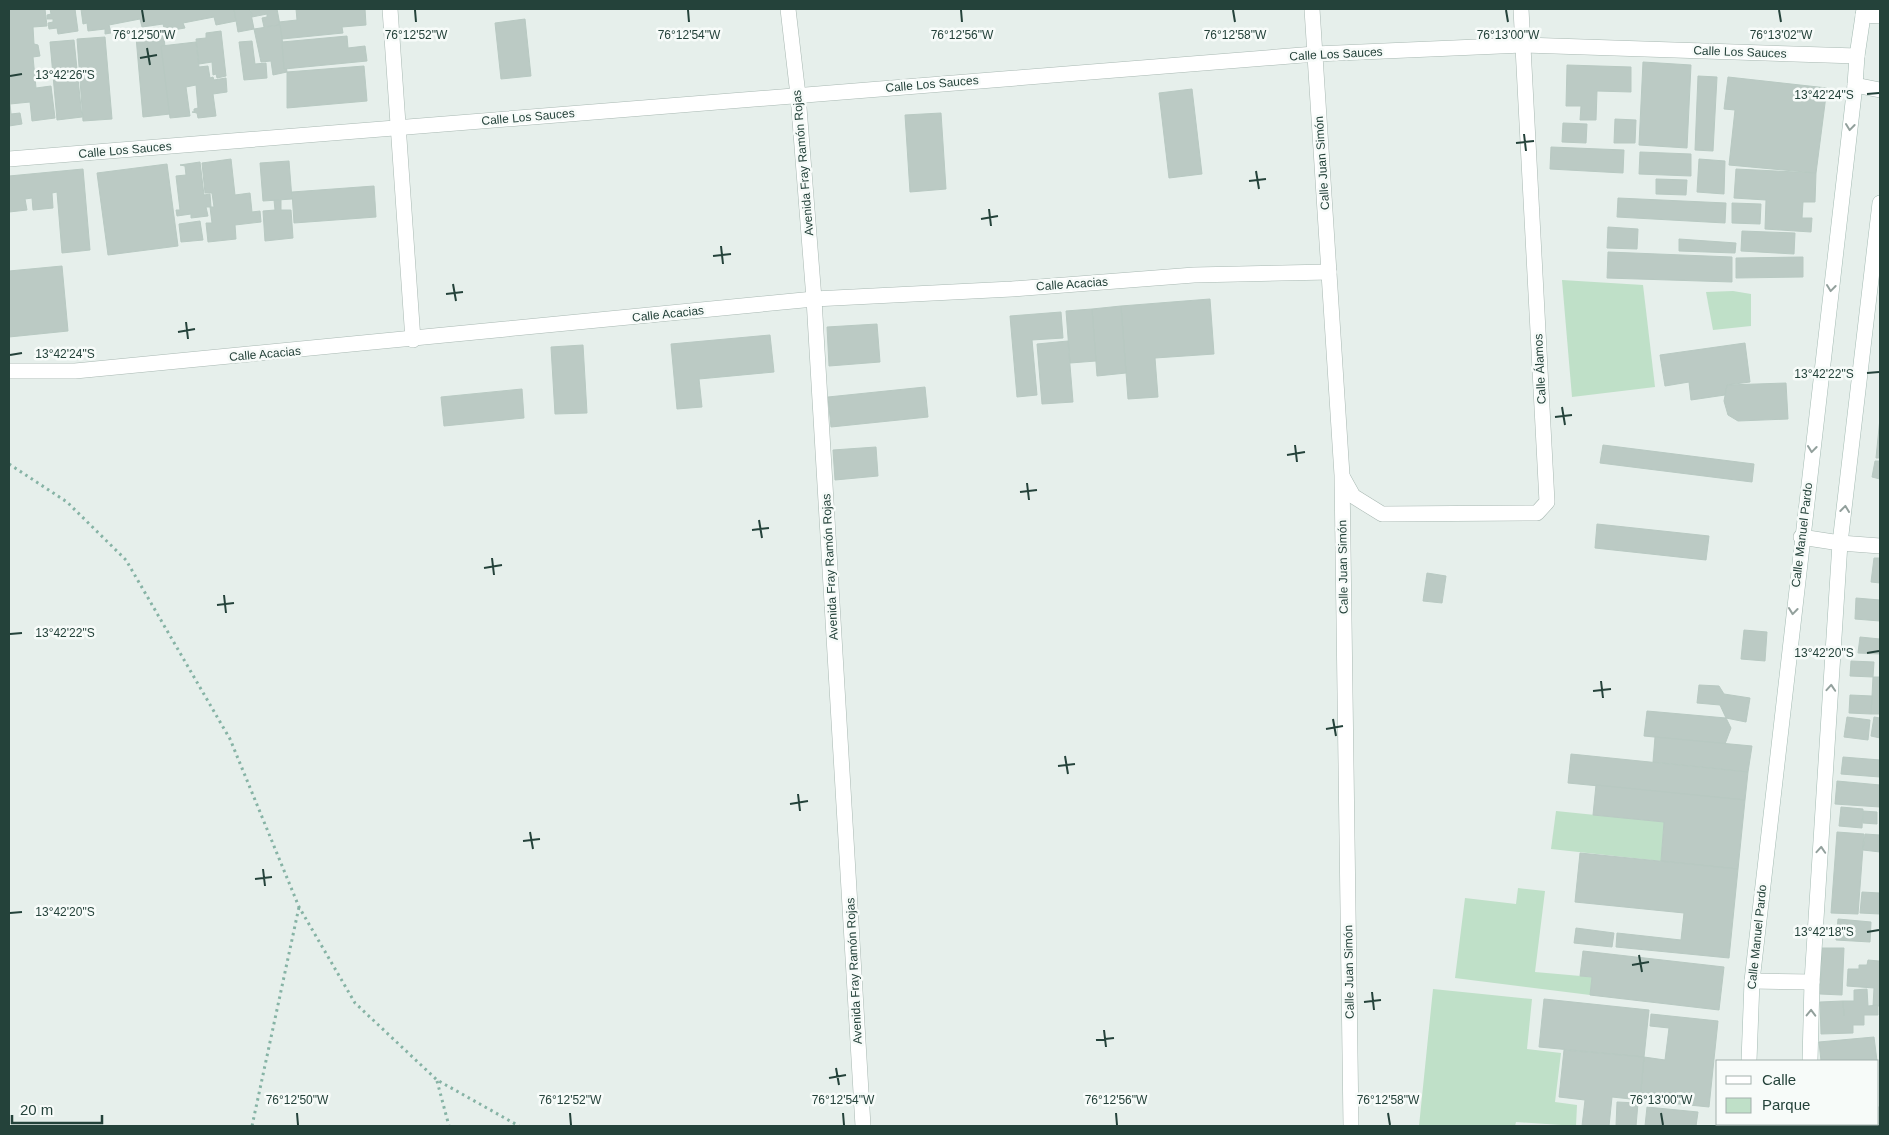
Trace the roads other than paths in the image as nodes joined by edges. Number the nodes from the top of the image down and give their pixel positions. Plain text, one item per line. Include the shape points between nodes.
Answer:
1 (390, 9) edge
2 (788, 9) edge
3 (1312, 9) edge
4 (1521, 9) edge
5 (1864, 12) edge
6 (1880, 16) edge
7 (1523, 45) junction
8 (1315, 54) junction
9 (1856, 56) junction
10 (1855, 85) junction
11 (1880, 90) edge
12 (798, 95) junction
13 (399, 128) junction
14 (9, 159) edge
15 (1880, 203) edge
16 (1329, 272) junction
17 (814, 299) junction
18 (413, 340) junction
19 (9, 371) edge
20 (1342, 475) junction
21 (1801, 537) junction
22 (1840, 544) junction
23 (1880, 546) edge
24 (1752, 981) junction
25 (1812, 982) junction
26 (1749, 1060) edge
27 (1810, 1060) edge
28 (863, 1126) edge
29 (1352, 1126) edge

1 - 13 street
2 - 12 street, Avenida Fray Ramón Rojas
3 - 8 street, Calle Juan Simón
4 - 7 street, Calle Álamos
5 - 6 street
5 - 9 street, Calle Manuel Pardo
7 - 8 street, Calle Los Sauces
7 - 9 street, Calle Los Sauces
7 - 20 street, Calle Álamos via 1547,502 1537,513 1382,514 1353,496
8 - 12 street, Calle Los Sauces
8 - 16 street, Calle Juan Simón
9 - 10 street, Calle Manuel Pardo
10 - 11 street
10 -> 21 street, Calle Manuel Pardo
12 - 13 street, Calle Los Sauces
12 - 17 street, Avenida Fray Ramón Rojas
13 - 14 street, Calle Los Sauces
13 - 18 street
22 -> 15 street
16 - 17 street, Calle Acacias via 1194,274
16 - 20 street, Calle Juan Simón
17 - 18 street, Calle Acacias
17 - 28 street, Avenida Fray Ramón Rojas
18 - 19 street, Calle Acacias via 75,372
20 - 29 street, Calle Juan Simón
21 - 22 street
21 -> 24 street, Calle Manuel Pardo
22 - 23 street
25 -> 22 street
24 - 25 street
24 - 26 street, Calle Manuel Pardo
27 -> 25 street

